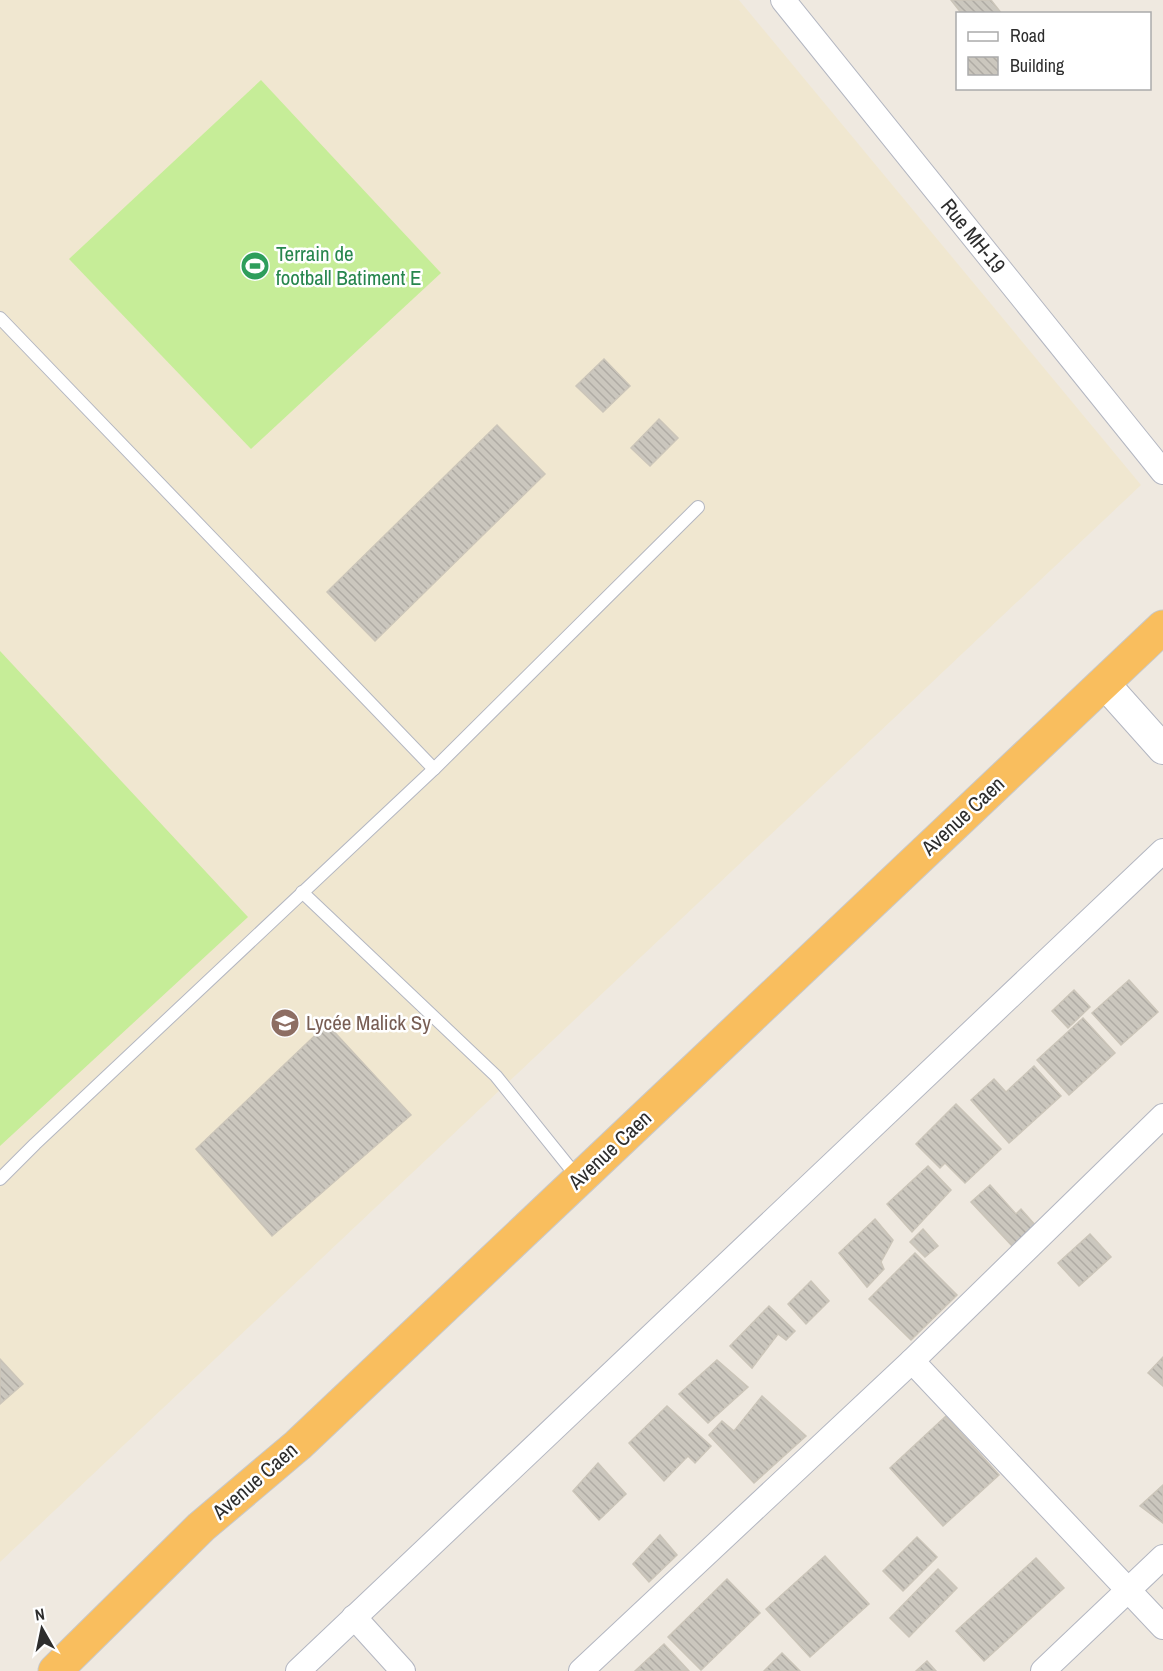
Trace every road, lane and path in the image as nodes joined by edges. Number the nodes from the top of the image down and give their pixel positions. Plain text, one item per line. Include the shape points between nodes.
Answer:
1 (783, 0) edge
2 (0, 318) edge
3 (1163, 472) edge
4 (698, 507) dead end
5 (1163, 627) edge
6 (1104, 682) junction
7 (1163, 749) edge
8 (434, 769) junction
9 (1163, 851) edge
10 (302, 892) junction
11 (1163, 1116) edge
12 (0, 1179) edge
13 (579, 1179) junction
14 (912, 1361) junction
15 (1163, 1557) edge
16 (1128, 1590) junction
17 (354, 1617) junction
18 (1163, 1627) edge
19 (55, 1671) edge
20 (298, 1671) edge
21 (403, 1671) edge
22 (581, 1671) edge
23 (1043, 1671) edge

1 - 3 street, Rue MH-19
2 - 8 lane
4 - 8 lane
5 - 6 highway, Avenue Caen
6 - 7 street
6 - 13 highway, Avenue Caen
8 - 10 lane
9 - 17 street
10 - 12 lane
10 - 13 lane via 496,1076
11 - 14 street
13 - 19 highway, Avenue Caen via 298,1445 201,1527
14 - 16 street
14 - 22 street
15 - 16 street
16 - 18 street
16 - 23 street
17 - 20 street
17 - 21 street

